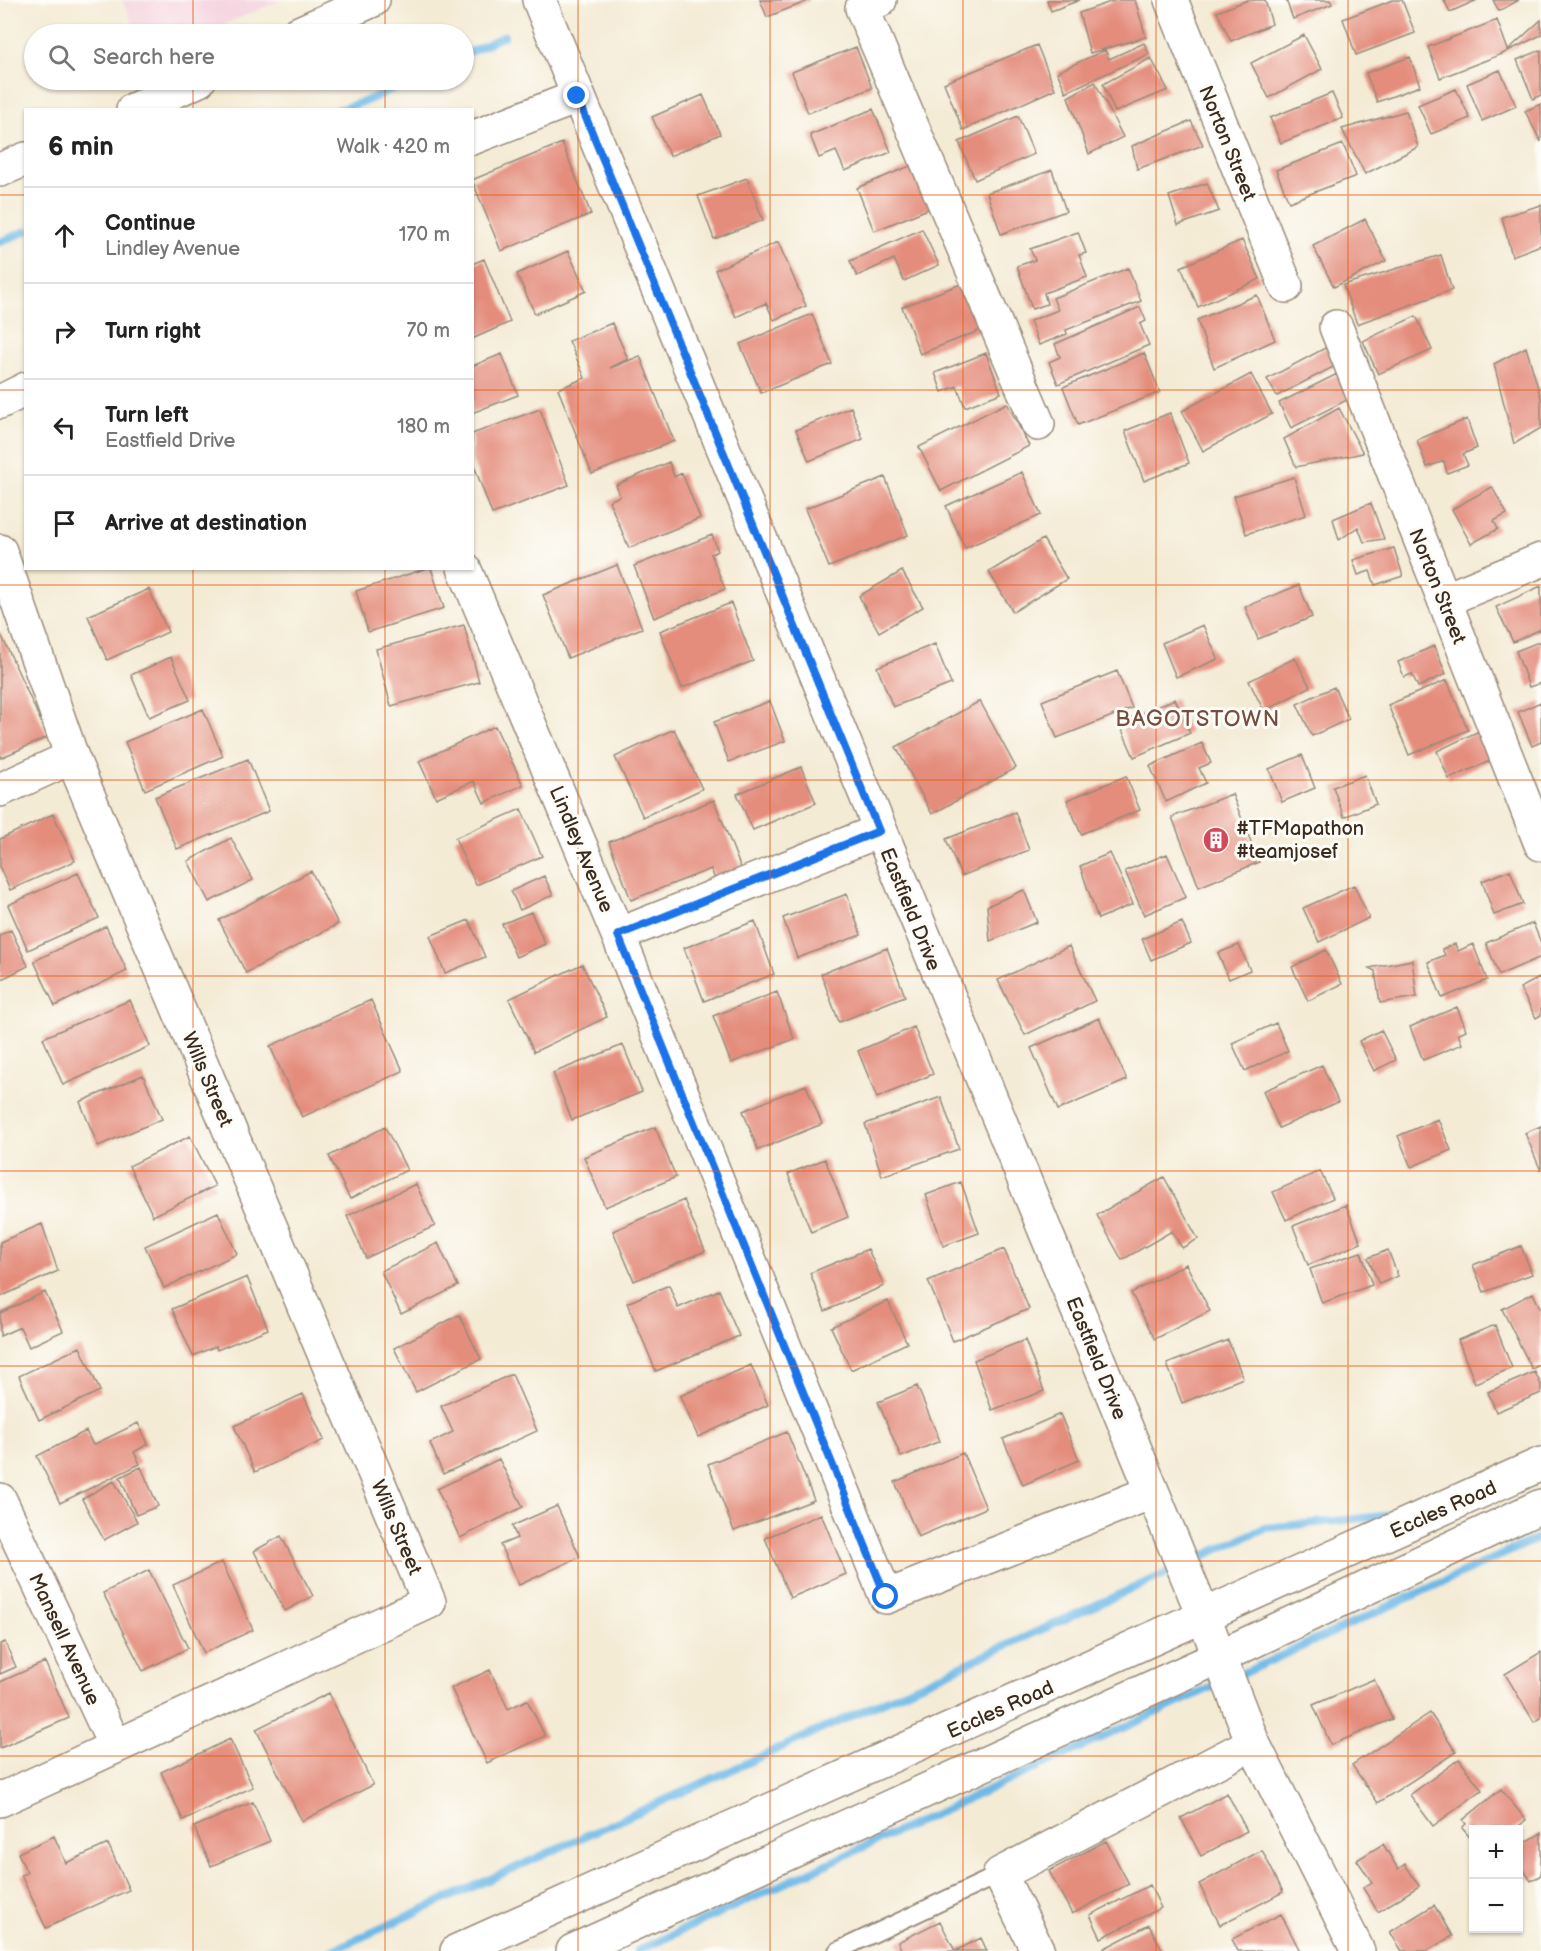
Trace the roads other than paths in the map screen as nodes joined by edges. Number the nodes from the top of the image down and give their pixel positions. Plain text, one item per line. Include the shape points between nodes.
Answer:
1 (373, 0) edge
2 (539, 0) edge
3 (880, 0) edge
4 (1171, 0) edge
5 (319, 24) edge
6 (177, 90) edge
7 (577, 96) junction
8 (137, 108) edge
9 (474, 137) edge
10 (24, 160) edge
11 (0, 170) edge
12 (1286, 286) dead end
13 (1336, 327) dead end
14 (24, 390) edge
15 (0, 402) edge
16 (1038, 424) dead end
17 (0, 551) edge
18 (1541, 560) edge
19 (465, 570) edge
20 (1444, 600) junction
21 (72, 758) junction
22 (0, 790) edge
23 (879, 831) junction
24 (1541, 844) edge
25 (618, 935) junction
26 (1541, 1464) edge
27 (1152, 1492) junction
28 (0, 1500) edge
29 (1541, 1506) edge
30 (1199, 1603) junction
31 (1221, 1663) junction
32 (1247, 1731) junction
33 (115, 1746) junction
34 (0, 1800) edge
35 (1000, 1874) junction
36 (457, 1951) edge
37 (573, 1951) edge
38 (837, 1951) edge
39 (1038, 1951) edge
40 (1358, 1951) edge

1 - 5 street
2 - 7 street, Eastfield Drive
3 - 16 street via 862,8
4 - 12 street, Norton Street
6 - 8 street
7 - 9 street
7 - 23 street, Eastfield Drive
10 - 11 street
13 - 20 street, Norton Street
14 - 15 street
17 - 21 street, Wills Street
18 - 20 street
19 - 25 street, Lindley Avenue
20 - 24 street, Norton Street
21 - 22 street
21 - 33 street, Wills Street via 429,1602
23 - 25 street
23 - 27 street, Eastfield Drive
25 - 27 street, Lindley Avenue via 886,1597
26 - 30 street, Eccles Road
27 - 30 street, Eastfield Drive
28 - 33 street, Mansell Avenue
29 - 31 street, Eccles Road
30 - 31 street, Eastfield Drive
30 - 36 street, Eccles Road
31 - 32 street, Eastfield Drive
31 - 37 street, Eccles Road
32 - 35 street
32 - 40 street, Eastfield Drive
33 - 34 street
35 - 38 lane
35 - 39 street

